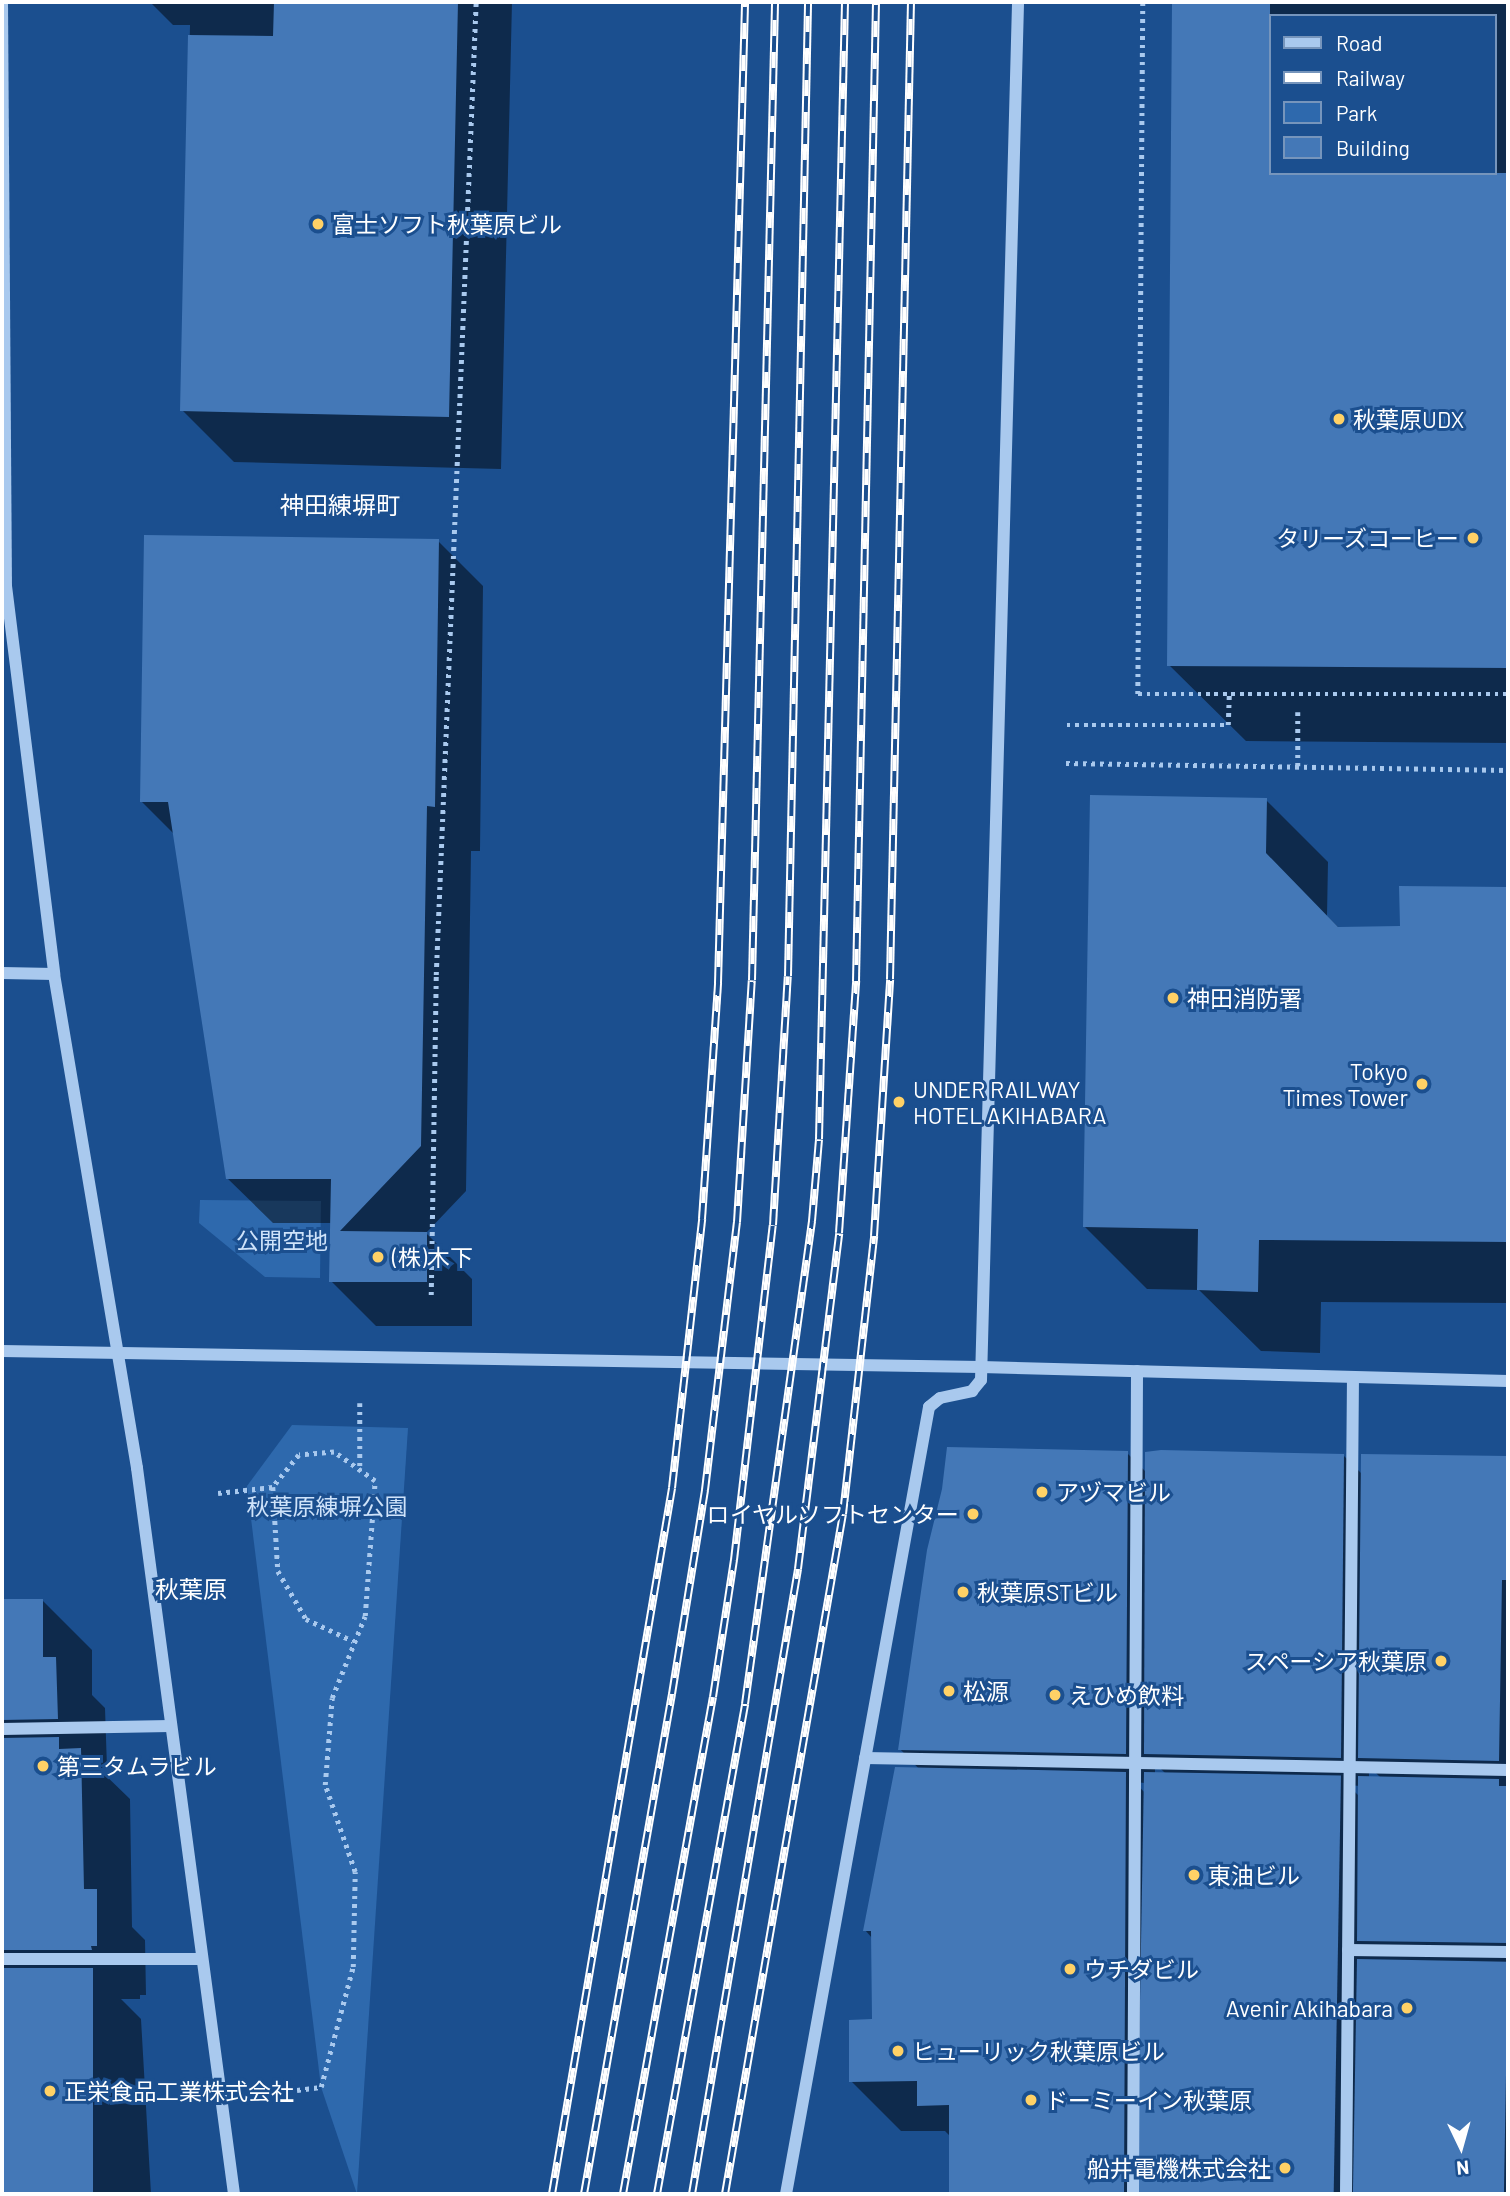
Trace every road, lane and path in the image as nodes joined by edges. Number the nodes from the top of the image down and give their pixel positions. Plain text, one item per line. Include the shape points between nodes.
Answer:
1 (2, 2) edge
2 (476, 2) edge
3 (1018, 2) edge
4 (1143, 2) edge
5 (3, 346) edge
6 (4, 586) edge
7 (1508, 694) edge
8 (1229, 695) junction
9 (1298, 712) dead end
10 (1067, 725) dead end
11 (1066, 763) dead end
12 (1298, 766) junction
13 (1508, 770) edge
14 (2, 973) edge
15 (54, 974) junction
16 (431, 1295) dead end
17 (2, 1351) edge
18 (119, 1353) junction
19 (982, 1367) junction
20 (1137, 1371) junction
21 (1353, 1377) junction
22 (1508, 1381) edge
23 (360, 1403) dead end
24 (360, 1471) junction
25 (273, 1486) junction
26 (218, 1493) dead end
27 (353, 1641) junction
28 (170, 1726) junction
29 (2, 1729) edge
30 (865, 1758) junction
31 (1136, 1763) junction
32 (1349, 1767) junction
33 (1508, 1770) edge
34 (1348, 1950) junction
35 (1508, 1952) edge
36 (2, 1959) edge
37 (202, 1959) junction
38 (297, 2090) dead end
39 (234, 2194) edge
40 (786, 2194) edge
41 (1133, 2194) edge
42 (1346, 2194) edge

1 - 5 street
2 - 16 path via 436,975
3 - 19 street
4 - 8 path via 1138,694
5 - 6 street
6 - 15 street
7 - 8 path
8 - 10 path via 1228,725
9 - 12 path
11 - 12 path
12 - 13 path
14 - 15 street
15 - 18 street
17 - 18 street
18 - 19 street
18 - 28 street
19 - 20 street
19 - 30 street via 981,1380 972,1391 940,1398 929,1407
20 - 21 street
20 - 31 street
21 - 22 street
21 - 32 street
23 - 24 path
24 - 25 path via 334,1452 299,1455
24 - 27 path via 375,1481 365,1616
25 - 26 path
25 - 27 path via 278,1571 306,1619
27 - 38 path via 332,1699 325,1785 355,1872 353,1967 321,2087
28 - 29 street
28 - 37 street
30 - 31 street
30 - 40 street
31 - 32 street
31 - 41 street
32 - 33 street
32 - 34 street
34 - 35 street
34 - 42 street
36 - 37 street
37 - 39 street

